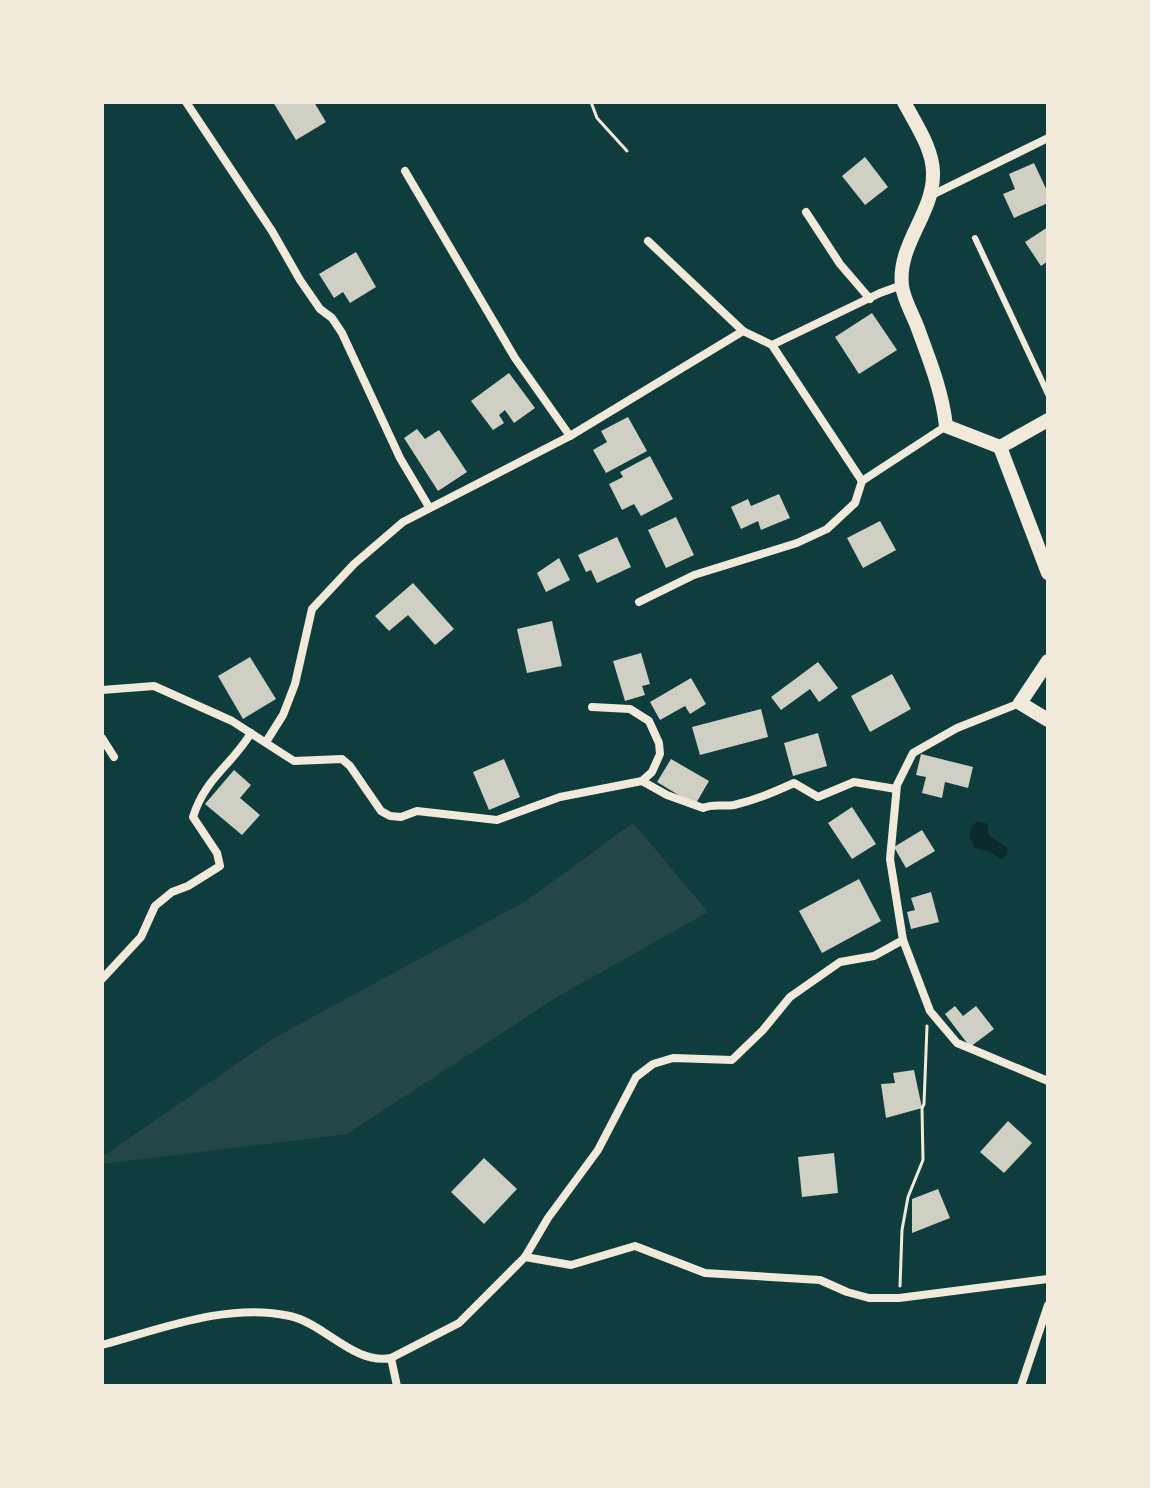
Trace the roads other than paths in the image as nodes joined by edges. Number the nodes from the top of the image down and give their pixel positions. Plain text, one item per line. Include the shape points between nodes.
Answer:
1 (186, 102) edge
2 (904, 102) edge
3 (1048, 138) edge
4 (405, 171) dead end
5 (932, 195) junction
6 (806, 212) dead end
7 (975, 238) dead end
8 (648, 241) dead end
9 (902, 285) junction
10 (870, 299) junction
11 (743, 331) junction
12 (772, 345) junction
13 (1048, 394) edge
14 (1048, 420) edge
15 (946, 426) junction
16 (570, 436) junction
17 (1000, 447) junction
18 (862, 481) junction
19 (429, 507) junction
20 (1048, 573) edge
21 (639, 602) dead end
22 (1048, 661) edge
23 (102, 690) edge
24 (1020, 703) junction
25 (592, 707) dead end
26 (1048, 720) edge
27 (251, 733) junction
28 (102, 738) edge
29 (266, 742) junction
30 (114, 757) dead end
31 (642, 781) junction
32 (896, 789) junction
33 (903, 940) junction
34 (102, 979) edge
35 (1048, 1081) edge
36 (525, 1257) junction
37 (1048, 1279) edge
38 (1048, 1305) edge
39 (102, 1345) edge
40 (391, 1358) junction
41 (397, 1386) edge
42 (1021, 1386) edge

1 - 19 street via 300,280 342,333 400,458
2 - 5 street via 931,160
3 - 5 street
4 - 16 street via 515,358
5 - 9 street via 909,244
6 - 10 street
7 - 13 lane
8 - 11 street
9 - 10 street
9 - 15 street via 940,389
10 - 12 street
11 - 12 street
11 - 16 street
12 - 18 street
14 - 17 street
15 - 17 street
15 - 18 street
16 - 19 street
17 - 20 street
18 - 21 street via 855,503 827,529 694,575
19 - 29 street via 354,564 312,609 295,684
22 - 24 street
23 - 27 street via 154,686
24 - 26 street
24 - 32 street via 957,728 913,753
25 - 31 street via 630,709 649,721 660,754
27 - 29 street
27 - 34 street via 234,759 209,782 193,817 220,866 155,906 141,937
28 - 30 street
29 - 31 street via 294,761 342,759 381,811 401,817 417,811 497,820 560,797
31 - 32 street via 703,808 758,799 794,783 818,797 854,782
32 - 33 street via 890,859
33 - 35 street via 930,1011 950,1044
33 - 36 street via 874,956 840,962 790,997 732,1060 673,1058 636,1077 598,1150
36 - 37 street via 571,1265 635,1246 705,1273 820,1280 869,1298
36 - 40 street via 459,1323
38 - 42 street
39 - 40 street via 213,1316 266,1314 307,1321 366,1356
40 - 41 street

